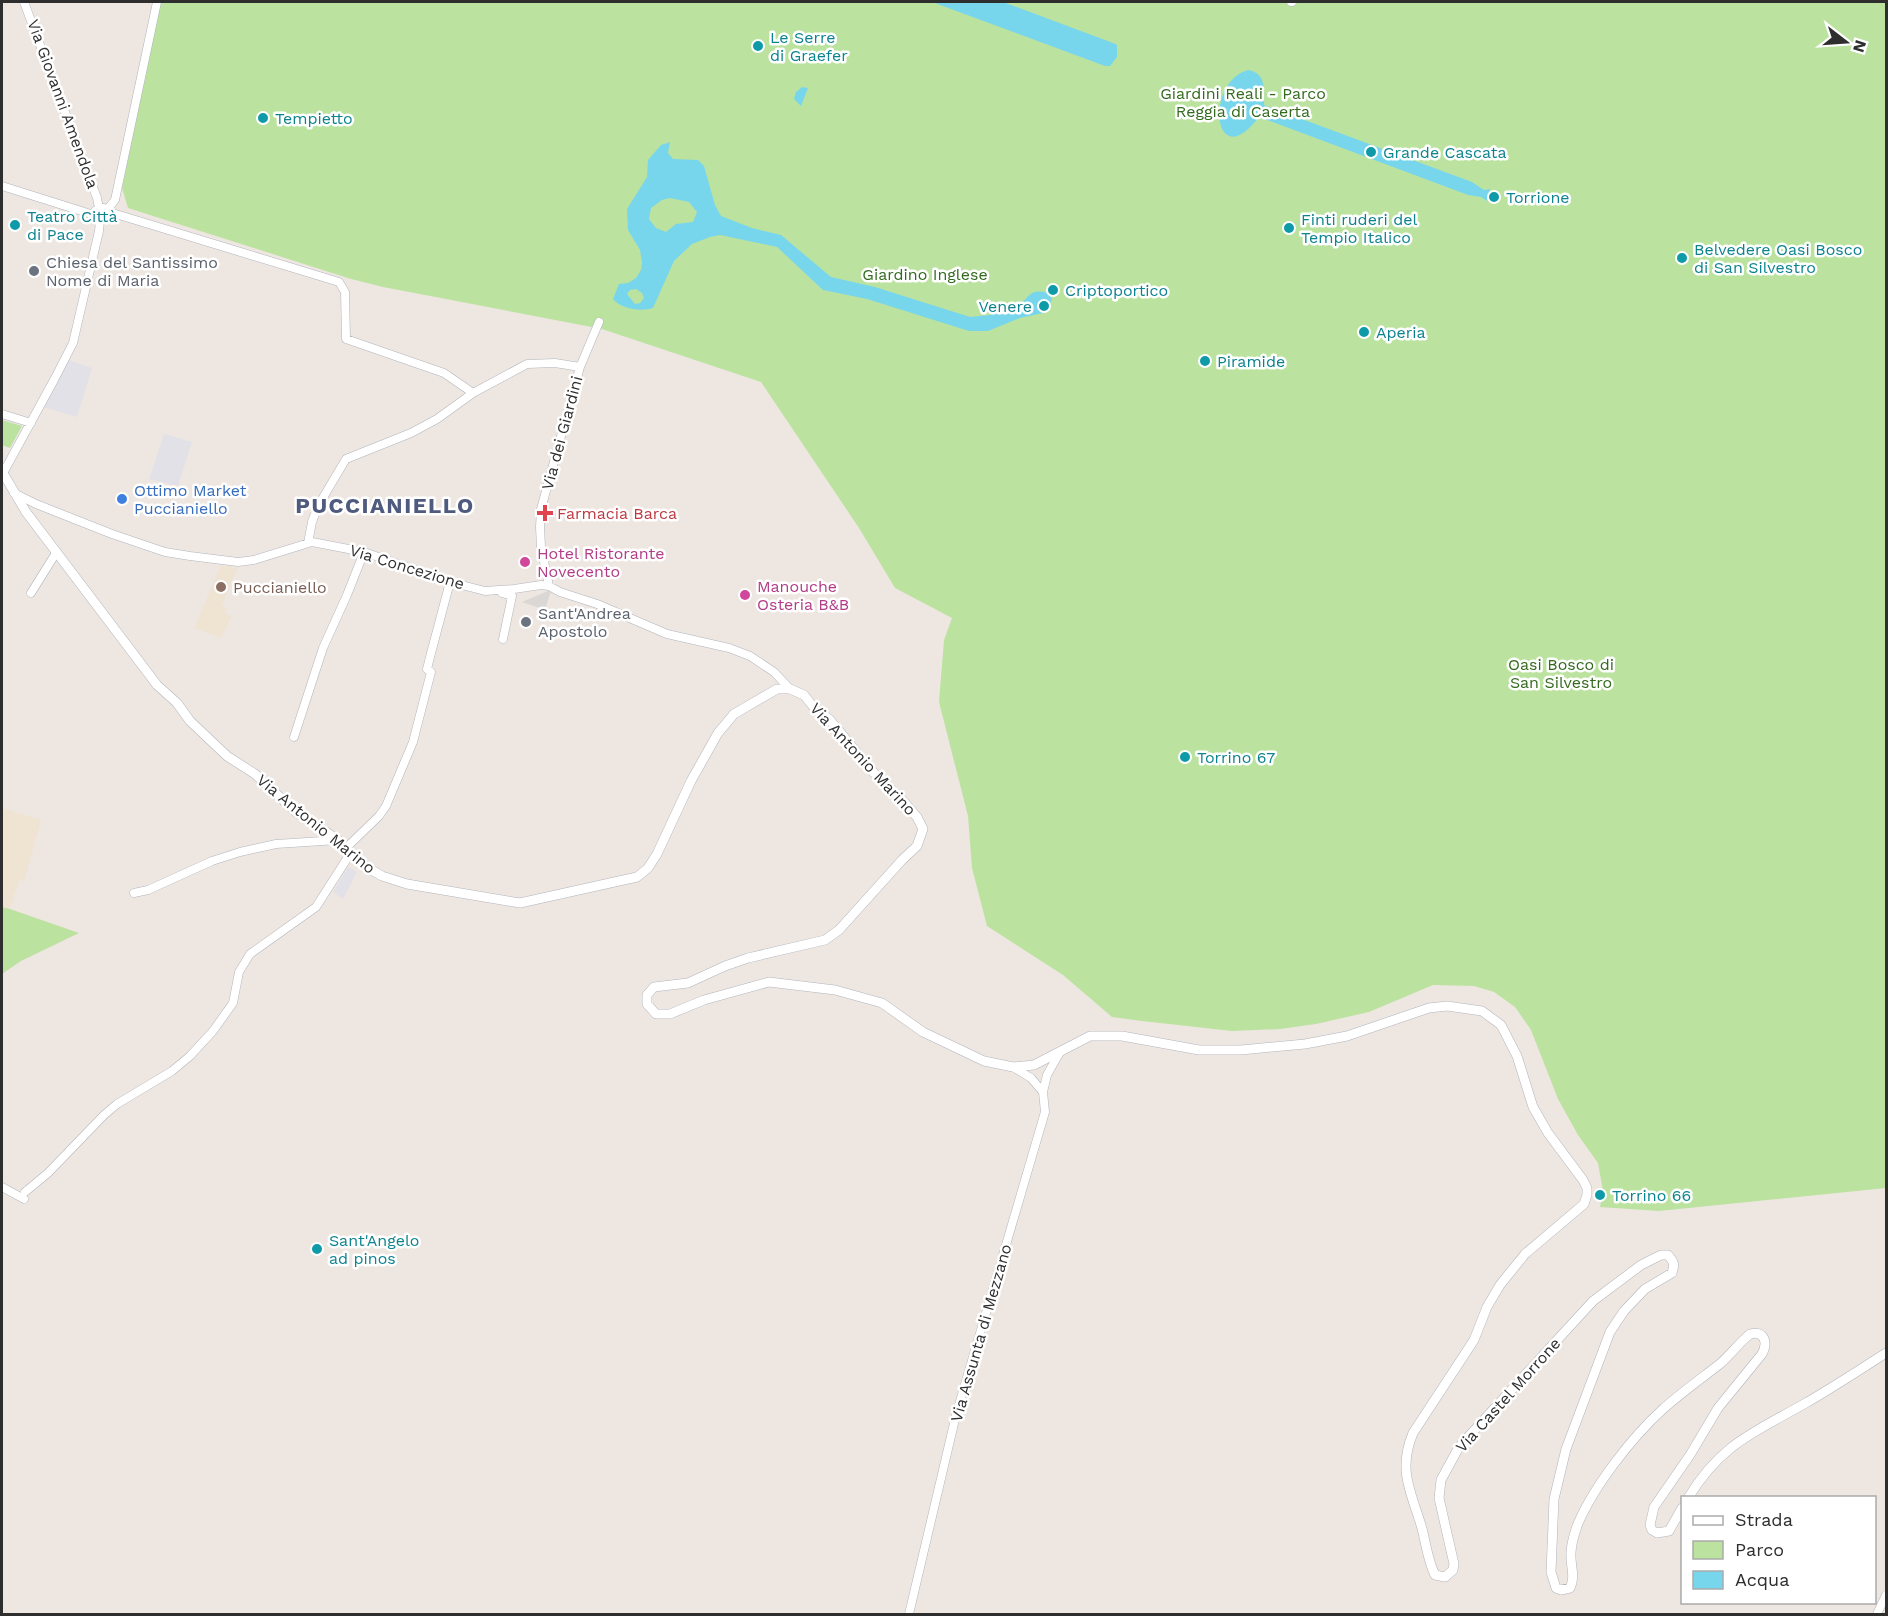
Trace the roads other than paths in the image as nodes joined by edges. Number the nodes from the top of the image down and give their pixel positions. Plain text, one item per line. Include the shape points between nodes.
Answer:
1 (24, 2) edge
2 (157, 2) edge
3 (2, 186) edge
4 (100, 214) junction
5 (599, 322) dead end
6 (580, 367) junction
7 (473, 393) junction
8 (2, 414) edge
9 (31, 423) junction
10 (2, 473) edge
11 (13, 492) junction
12 (308, 543) junction
13 (364, 552) junction
14 (56, 553) junction
15 (450, 582) junction
16 (549, 586) junction
17 (495, 591) junction
18 (31, 593) dead end
19 (503, 639) dead end
20 (790, 689) junction
21 (294, 737) dead end
22 (338, 840) junction
23 (348, 851) junction
24 (134, 893) dead end
25 (1062, 1049) junction
26 (1013, 1067) junction
27 (1043, 1092) junction
28 (2, 1187) edge
29 (1887, 1353) edge
30 (1689, 1496) edge
31 (1681, 1511) edge
32 (1887, 1595) edge
33 (909, 1614) edge
34 (1877, 1614) edge

1 - 4 street, Via Giovanni Amendola
2 - 4 street via 115,200
3 - 4 street
4 - 7 street via 339,282 345,292 346,339 444,373
4 - 9 street, Via Giovanni Amendola via 73,343
5 - 6 street
6 - 7 street, Via dei Giardini via 527,364
6 - 16 street, Via dei Giardini via 542,509 541,547
7 - 12 street, Via dei Giardini via 411,433 346,459 318,506
8 - 9 street
9 - 10 street, Via Giovanni Amendola
10 - 11 street, Via Antonio Marino
11 - 12 street, Via Concezione via 165,552 238,562
11 - 14 street, Via Antonio Marino
12 - 13 street, Via Concezione
13 - 15 street, Via Concezione
13 - 21 street via 323,648
14 - 18 street
14 - 22 street, Via Antonio Marino via 145,670 190,721 227,756
15 - 17 street, Via Concezione
15 - 23 street via 413,742 386,806
16 - 17 street, Via Concezione
16 - 20 street, Via Concezione via 667,634 750,656
17 - 19 street via 513,596
20 - 23 street, Via Antonio Marino via 777,689 734,714 718,733 657,854 637,877 520,903 407,884 382,876
20 - 26 street, Via Antonio Marino via 804,695 829,719 917,817 923,829 917,846 839,930 825,940 748,958 688,983 654,987 647,995 647,1004 656,1014 670,1014 769,982 835,990 882,1003 923,1032 963,1052
22 - 23 street, Via Antonio Marino
22 - 24 street via 257,848
23 - 28 street via 316,907 250,954 239,972 233,1004 190,1056 111,1110 25,1196
25 - 26 street, Via Antonio Marino via 1034,1065
25 - 27 street via 1047,1075
25 - 31 street, Via Castel Morrone via 1090,1036 1122,1036 1199,1050 1272,1048 1347,1036 1429,1008 1447,1006 1482,1011 1501,1025 1517,1056 1533,1107 1580,1173 1587,1195 1579,1209 1525,1254 1500,1285 1474,1340 1407,1446 1405,1474 1429,1564 1435,1575 1445,1577 1453,1570 1439,1498 1441,1480 1459,1447 1593,1302 1641,1265 1661,1255 1668,1255 1673,1261 1672,1273 1645,1288 1610,1332 1566,1449 1554,1498 1551,1572 1556,1588 1565,1590 1572,1584 1572,1542 1594,1493 1645,1427 1750,1334 1761,1335 1765,1339 1762,1354 1718,1408 1661,1496 1650,1518 1652,1530 1669,1531
26 - 27 street via 1031,1078
27 - 33 street, Via Assunta di Mezzano via 1045,1112 956,1415
29 - 30 street via 1730,1447
32 - 34 street

